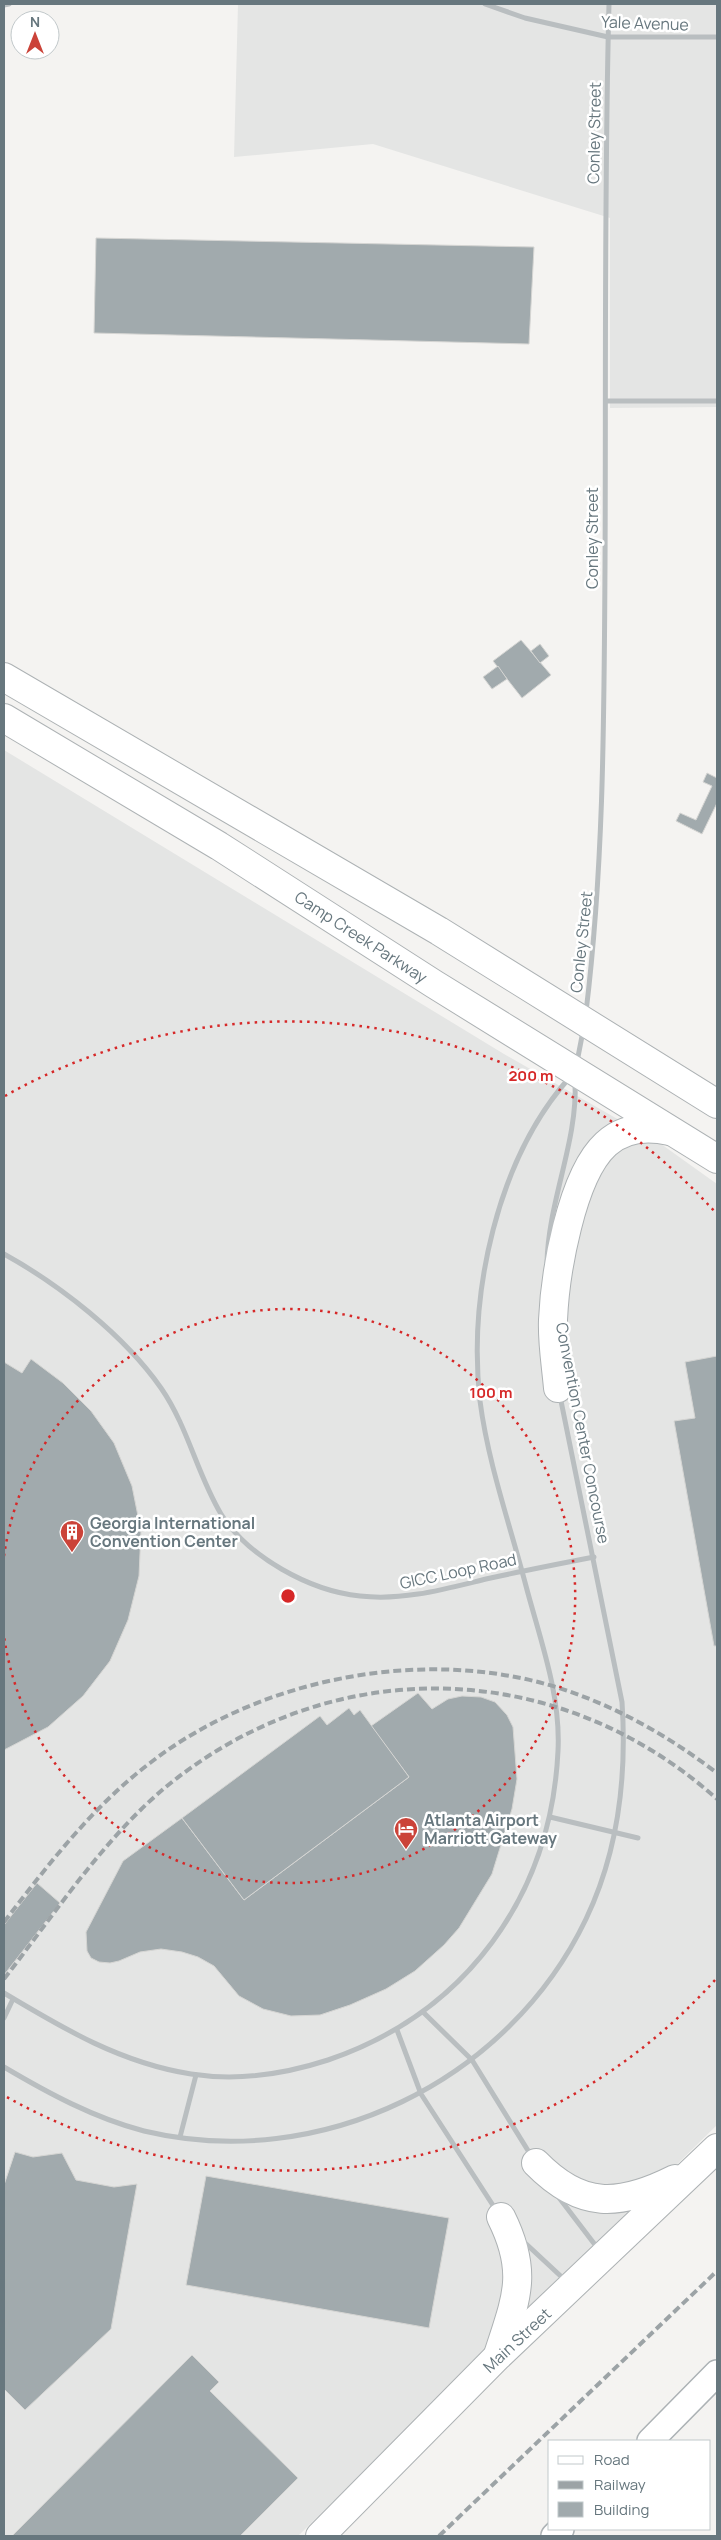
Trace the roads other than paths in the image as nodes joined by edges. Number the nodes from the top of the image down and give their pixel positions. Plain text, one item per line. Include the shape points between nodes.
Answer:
1 (8, 4) edge
2 (485, 4) edge
3 (609, 4) edge
4 (4, 5) edge
5 (608, 37) junction
6 (717, 37) edge
7 (606, 401) junction
8 (717, 401) edge
9 (4, 677) edge
10 (4, 718) edge
11 (585, 1021) junction
12 (575, 1071) junction
13 (717, 1104) edge
14 (673, 1132) junction
15 (717, 1159) edge
16 (4, 1254) edge
17 (546, 1273) dead end
18 (547, 1306) dead end
19 (558, 1388) junction
20 (594, 1557) junction
21 (522, 1571) junction
22 (550, 1817) junction
23 (616, 1832) junction
24 (638, 1838) dead end
25 (4, 1994) edge
26 (13, 1999) junction
27 (424, 2012) junction
28 (4, 2018) edge
29 (397, 2030) junction
30 (472, 2060) junction
31 (4, 2067) edge
32 (196, 2075) junction
33 (421, 2094) junction
34 (180, 2137) junction
35 (717, 2148) edge
36 (536, 2163) junction
37 (692, 2171) junction
38 (507, 2224) joint
39 (520, 2239) dead end
40 (604, 2256) junction
41 (572, 2288) junction
42 (498, 2356) junction
43 (717, 2373) edge
44 (651, 2440) edge
45 (320, 2536) edge

1 - 4 street
2 - 5 street, Yale Avenue via 525,18
3 - 5 street, Conley Street
5 - 6 street, Yale Avenue
5 - 7 street, Conley Street via 604,224
7 - 8 street
7 - 11 street, Conley Street via 604,756 598,898
9 - 11 main road via 430,926
10 - 12 main road, Camp Creek Parkway via 219,846
11 - 12 street, Conley Street
11 - 13 main road
12 - 14 main road, Camp Creek Parkway
12 - 17 street via 576,1105 550,1224
12 - 21 street via 555,1094 513,1171 499,1207 481,1288 480,1401 486,1438
14 - 15 main road, Camp Creek Parkway
14 - 19 main road via 653,1128 623,1133 594,1157 585,1175 567,1229 555,1290 553,1321
16 - 21 street, GICC Loop Road via 65,1295 138,1360 178,1415 222,1514 236,1532 276,1566 329,1590 360,1596 394,1597 428,1593
18 - 19 street, Convention Center Concourse
19 - 20 street, Convention Center Concourse
20 - 21 street, GICC Loop Road
20 - 23 street, Convention Center Concourse via 622,1702 625,1746
21 - 22 street via 550,1675 556,1712 559,1747
22 - 23 street
22 - 27 street via 525,1890 505,1925 482,1958
23 - 24 street
23 - 30 street, Convention Center Concourse via 604,1875 586,1920 562,1960 533,2000
25 - 26 street
26 - 28 street
26 - 32 street via 88,2042 123,2057
27 - 29 street
27 - 30 street
29 - 32 street via 356,2050 308,2066 275,2073
29 - 33 street
30 - 33 street, Convention Center Concourse
30 - 36 street
31 - 34 street, Convention Center Concourse via 60,2099 101,2117
32 - 34 street
33 - 34 street, Convention Center Concourse via 335,2128 286,2137 236,2141
33 - 38 street via 483,2194
35 - 37 main road, Main Street
36 - 37 main road via 568,2190 608,2201 640,2194
36 - 40 street via 576,2222
37 - 40 main road, Main Street
38 - 42 main road via 515,2251 518,2287
39 - 41 street
40 - 41 main road, Main Street
41 - 42 main road, Main Street
42 - 45 main road, Main Street
43 - 44 street

